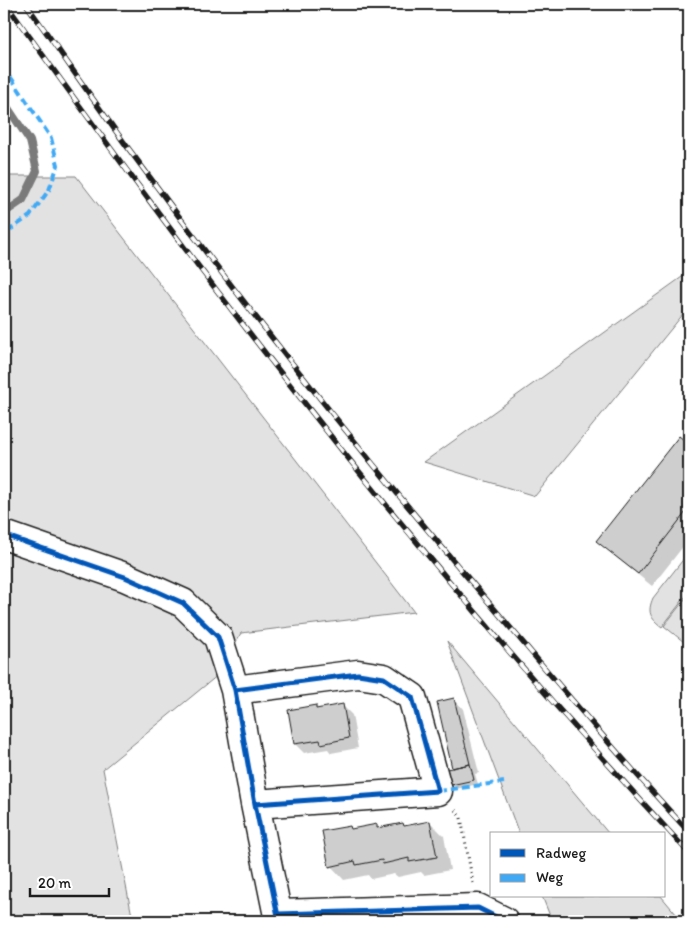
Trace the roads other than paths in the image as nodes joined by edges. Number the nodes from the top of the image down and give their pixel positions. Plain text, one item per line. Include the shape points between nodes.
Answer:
1 (4, 535) edge
2 (235, 690) junction
3 (255, 804) junction
4 (279, 918) edge
5 (504, 921) edge

1 - 2 street via 125,577 183,604 218,638
2 - 3 street
2 - 3 street via 358,674 384,678 412,697 438,791
3 - 4 street
4 - 5 street via 478,908

